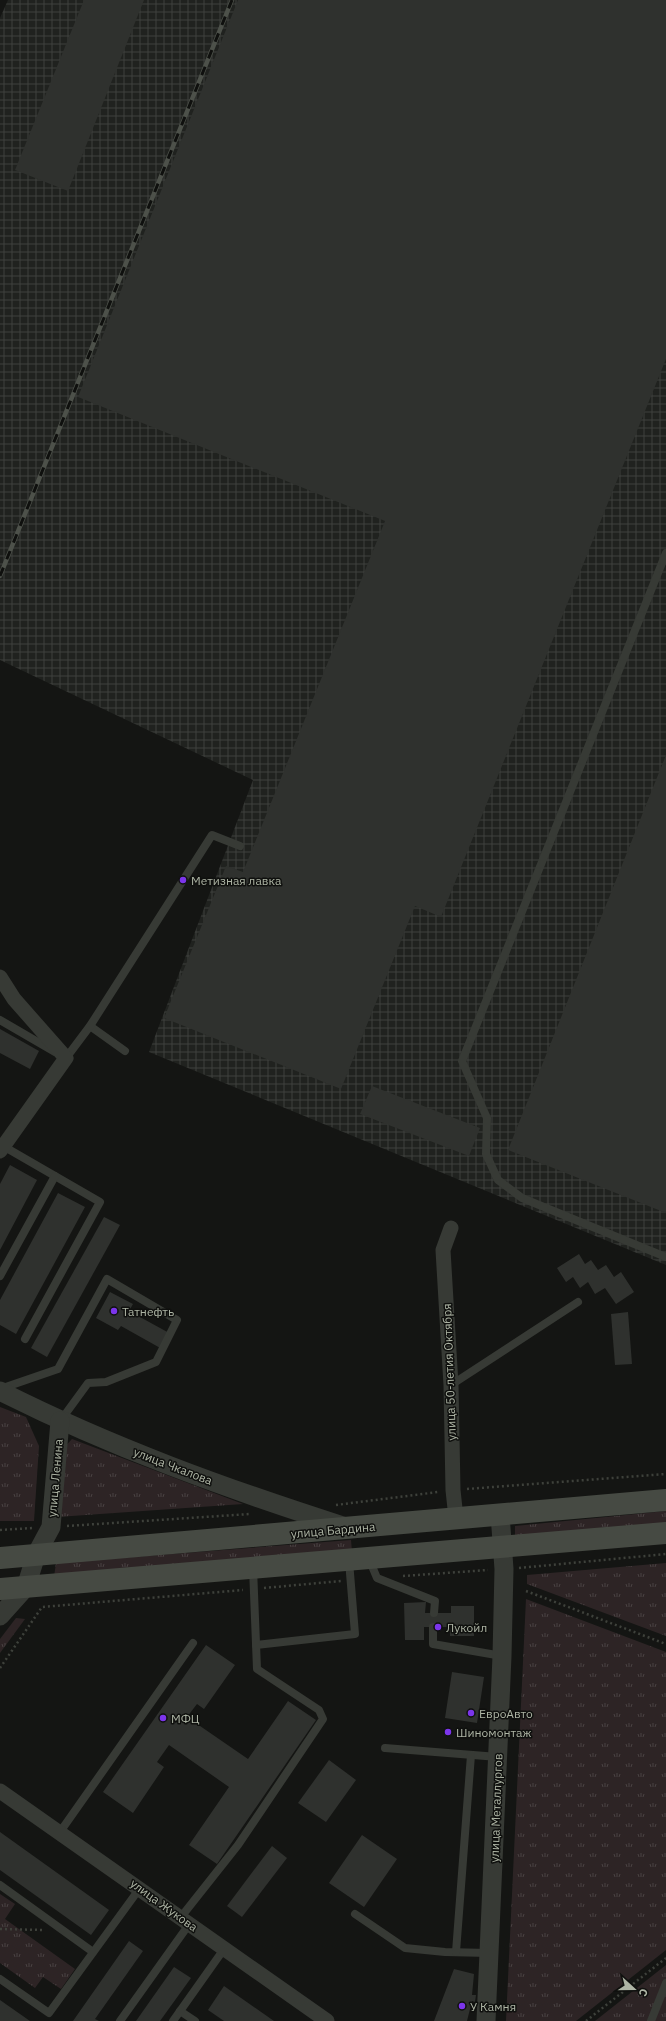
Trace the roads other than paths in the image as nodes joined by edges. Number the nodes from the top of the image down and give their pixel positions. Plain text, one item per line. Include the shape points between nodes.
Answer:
1 (666, 553) edge
2 (240, 846) dead end
3 (0, 977) edge
4 (0, 1020) edge
5 (90, 1026) junction
6 (124, 1051) dead end
7 (66, 1058) junction
8 (2, 1149) edge
9 (55, 1176) junction
10 (451, 1228) dead end
11 (666, 1257) edge
12 (0, 1276) edge
13 (578, 1302) dead end
14 (25, 1339) dead end
15 (451, 1385) junction
16 (0, 1390) edge
17 (60, 1421) junction
18 (666, 1500) edge
19 (500, 1514) junction
20 (456, 1518) junction
21 (351, 1529) junction
22 (666, 1533) edge
23 (503, 1546) junction
24 (36, 1555) junction
25 (0, 1558) edge
26 (358, 1558) junction
27 (253, 1567) junction
28 (26, 1587) junction
29 (0, 1589) edge
30 (434, 1613) dead end
31 (0, 1616) edge
32 (434, 1627) dead end
33 (193, 1643) dead end
34 (256, 1645) junction
35 (502, 1656) junction
36 (385, 1748) dead end
37 (471, 1755) junction
38 (499, 1758) junction
39 (0, 1791) edge
40 (60, 1832) junction
41 (0, 1885) edge
42 (140, 1888) junction
43 (355, 1914) dead end
44 (185, 1920) junction
45 (224, 1949) junction
46 (93, 1952) junction
47 (456, 1952) junction
48 (490, 1953) junction
49 (0, 1979) edge
50 (666, 1983) edge
51 (180, 2010) junction
52 (120, 2021) edge
53 (173, 2021) edge
54 (195, 2021) edge
55 (327, 2021) edge
56 (486, 2021) edge
57 (651, 2021) edge

1 - 11 lane via 462,1061 487,1118 486,1154 498,1180 522,1198
2 - 5 lane via 212,835
3 - 7 street via 14,999
4 - 7 lane
5 - 6 lane
5 - 7 lane
7 - 8 street
8 - 9 lane
9 - 12 lane
9 - 14 lane via 100,1202
10 - 15 street, улица 50-летия Октября via 443,1250
13 - 15 lane
15 - 20 street, улица 50-летия Октября
16 - 17 street, улица Чкалова
16 - 17 lane via 58,1369 107,1279 177,1320 156,1362 106,1382 88,1383
17 - 21 street, улица Чкалова via 165,1465
17 - 24 street, улица Ленина via 51,1527
18 - 19 main road, улица Бардина
19 - 20 main road, улица Бардина
19 - 23 street, улица Металлургов
20 - 21 main road, улица Бардина
21 - 24 main road, улица Бардина
22 - 23 main road
23 - 26 main road
23 - 35 street, улица Металлургов
24 - 25 main road, улица Бардина
24 - 28 street, улица Ленина
26 - 27 main road
26 - 30 lane via 377,1578 435,1601
26 - 34 lane via 350,1580 355,1634
27 - 28 main road
27 - 34 lane
28 - 29 main road
28 - 31 street, улица Ленина
32 - 35 lane via 433,1644
33 - 40 lane
34 - 44 lane via 257,1669 319,1710 323,1719
35 - 38 street, улица Металлургов
36 - 37 lane
37 - 38 lane
37 - 47 lane
38 - 48 street, улица Металлургов
39 - 40 street, улица Жукова
40 - 42 street, улица Жукова
41 - 46 lane
42 - 44 street, улица Жукова
42 - 46 lane
43 - 47 lane via 405,1948
44 - 45 street, улица Жукова
44 - 52 lane
45 - 51 lane
45 - 55 street, улица Жукова
46 - 49 lane via 49,2013
47 - 48 lane
48 - 56 street, улица Металлургов
50 - 57 lane
51 - 53 lane
51 - 54 lane

